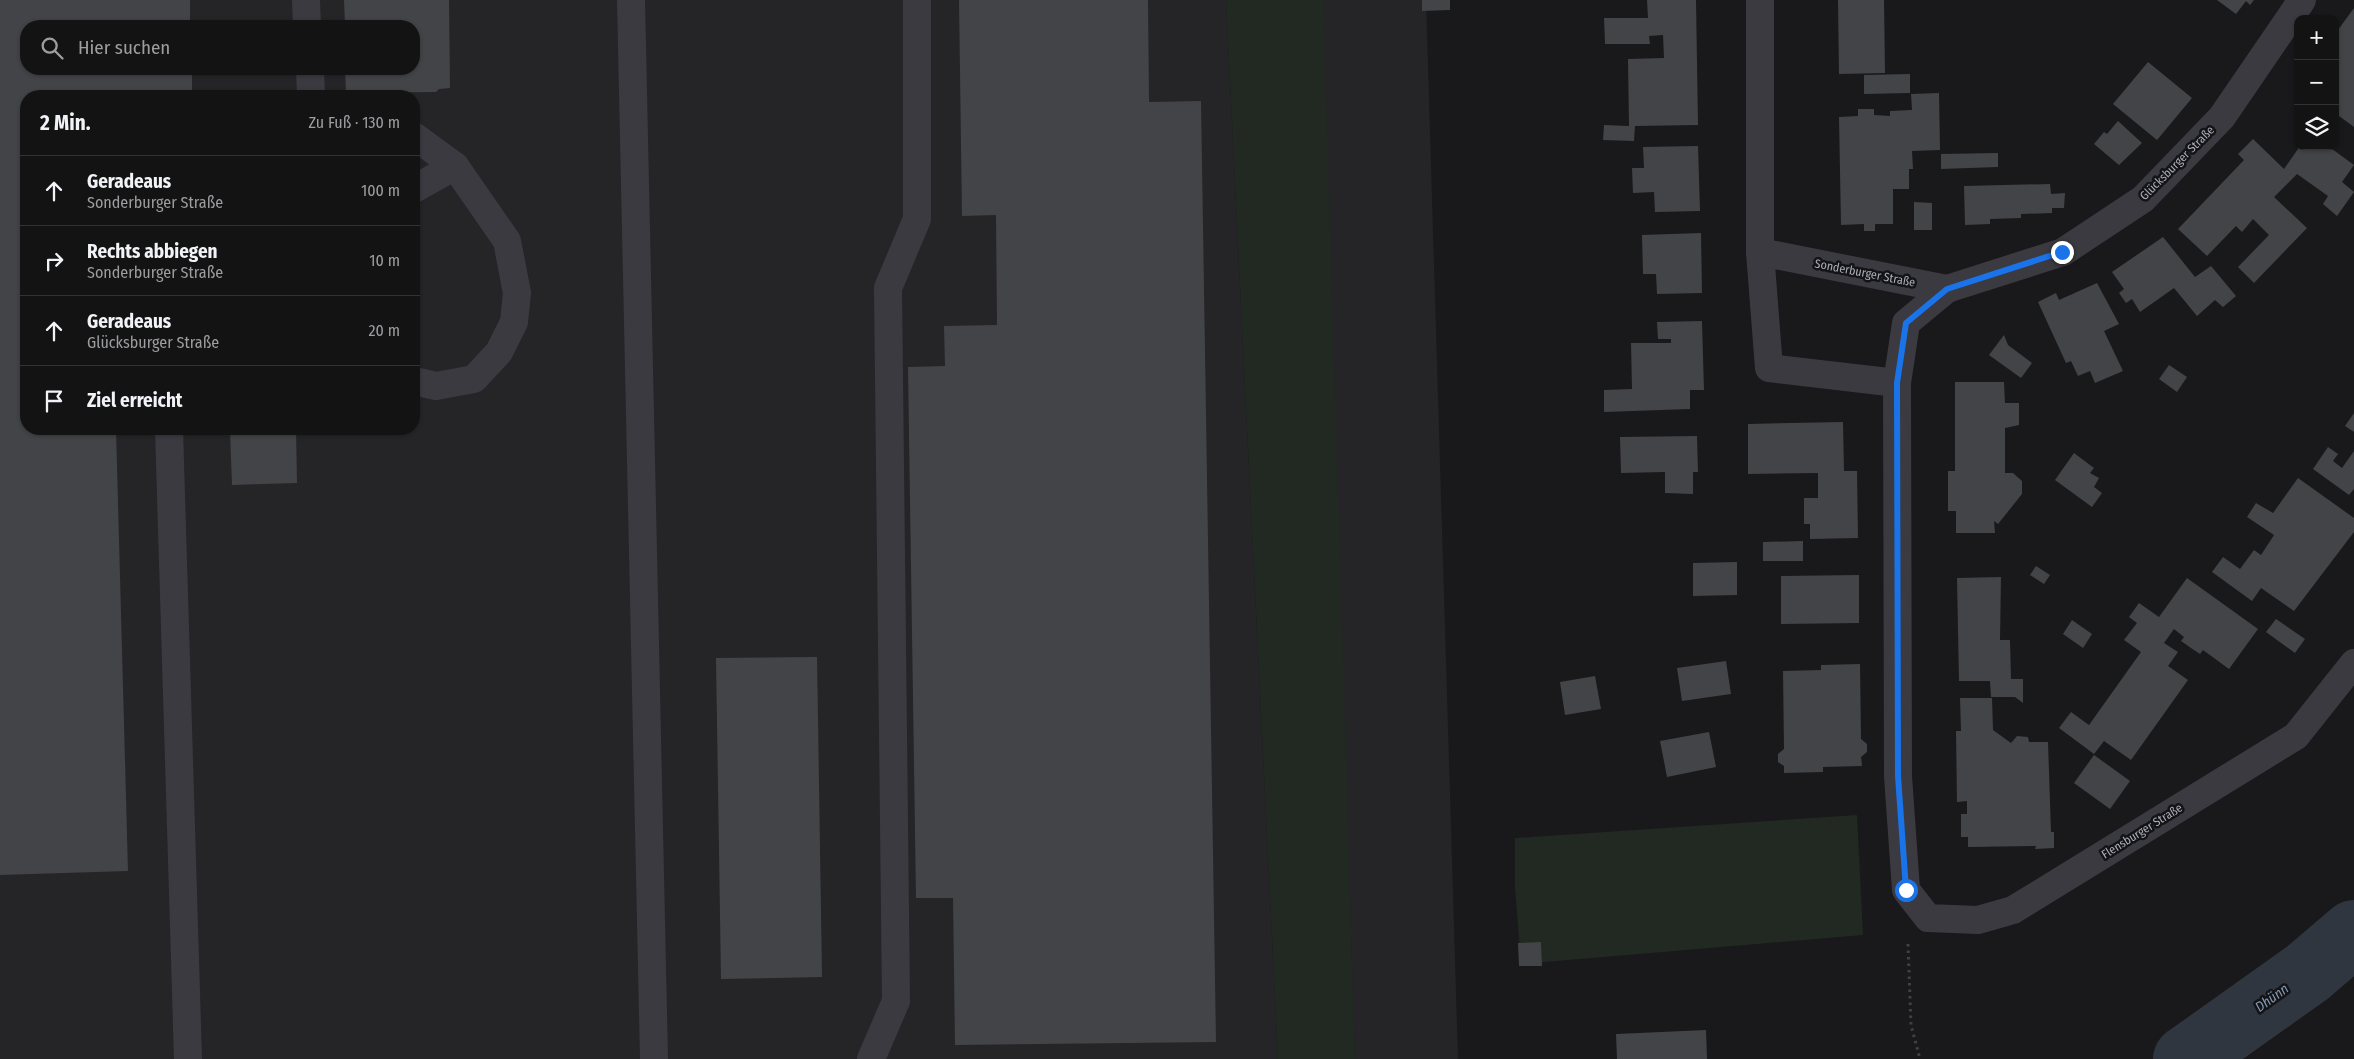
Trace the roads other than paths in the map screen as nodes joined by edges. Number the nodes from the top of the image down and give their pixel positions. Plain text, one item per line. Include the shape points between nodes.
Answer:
1 (306, 0) edge
2 (632, 0) edge
3 (917, 0) edge
4 (1760, 0) edge
5 (2302, 0) edge
6 (308, 20) edge
7 (310, 75) edge
8 (311, 90) edge
9 (420, 140) edge
10 (455, 166) junction
11 (420, 186) edge
12 (1760, 252) junction
13 (1947, 289) junction
14 (420, 382) edge
15 (1897, 383) junction
16 (169, 435) edge
17 (2354, 663) edge
18 (188, 1059) edge
19 (654, 1059) edge
20 (871, 1059) edge

1 - 6 street
2 - 19 street
3 - 20 street via 917,219 888,288 896,1001
4 - 12 street
5 - 13 street, Glücksburger Straße via 2222,117 2143,198 2062,252
7 - 8 street
9 - 10 street
10 - 11 street
10 - 14 street via 507,241 516,293 514,322 499,352 474,379 436,386
12 - 13 street, Sonderburger Straße
12 - 15 street via 1769,368
13 - 15 street via 1906,323
15 - 17 street, Flensburger Straße via 1898,776 1906,890 1928,918 1978,920 2013,910 2296,736
16 - 18 street

